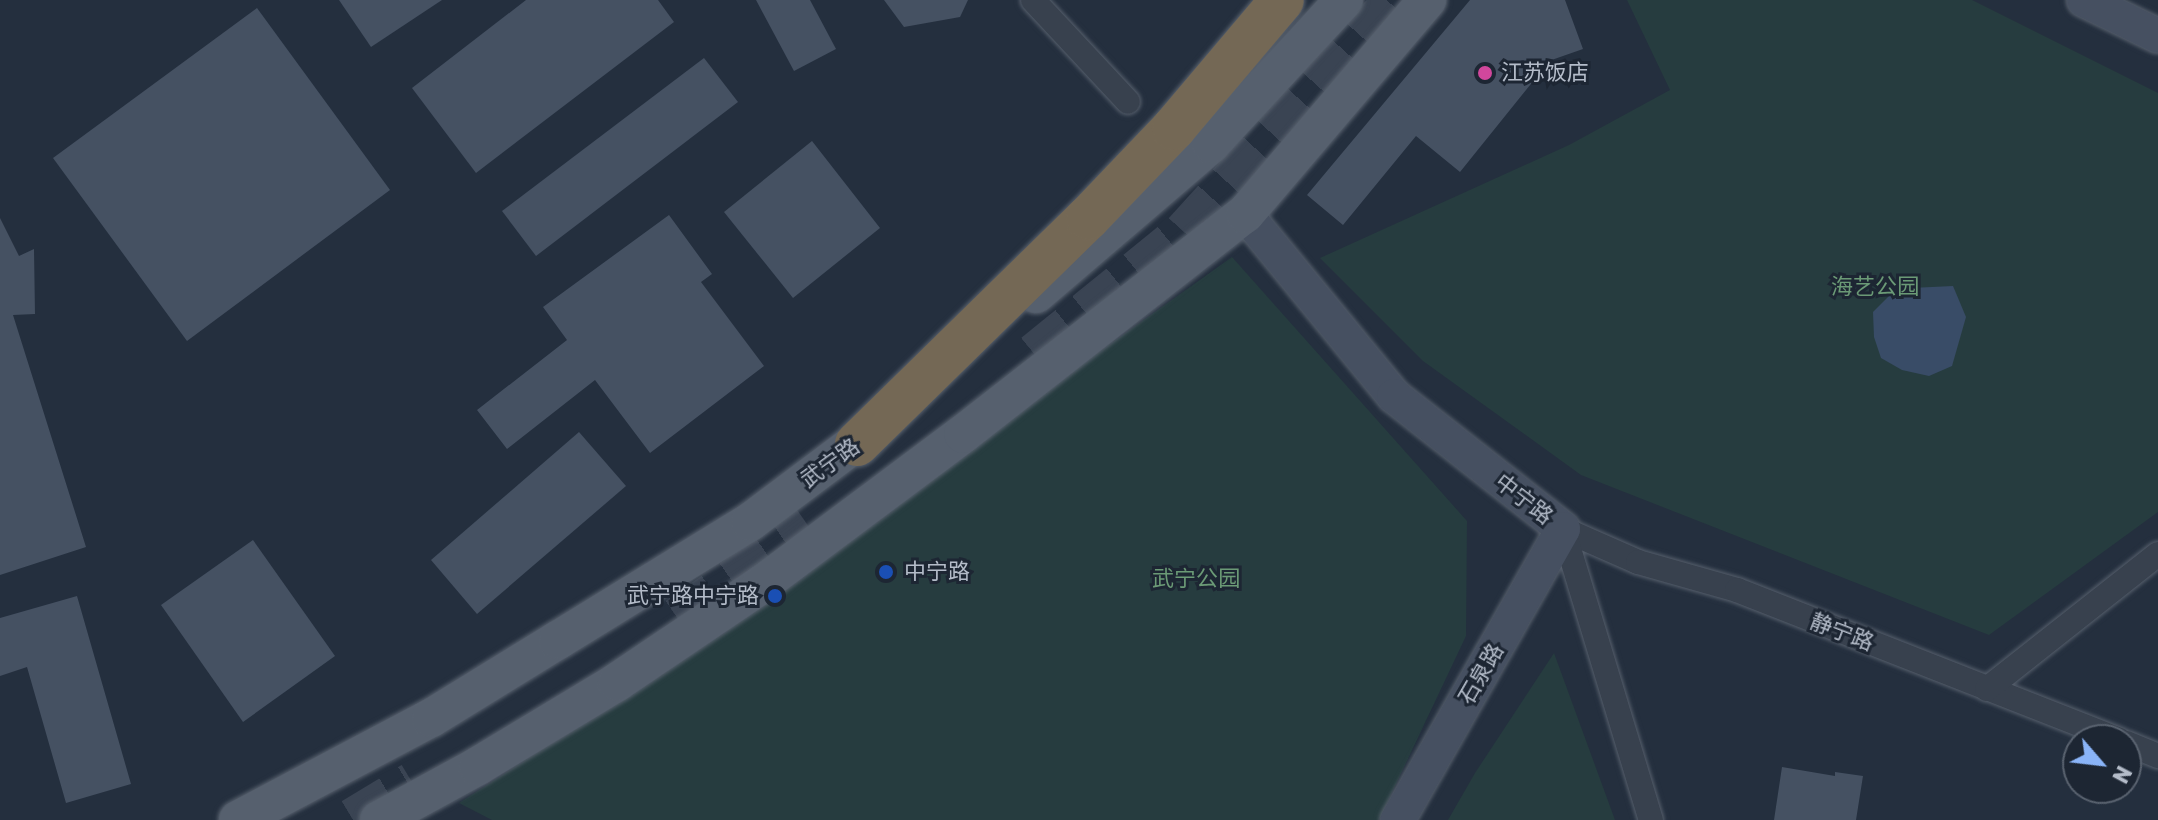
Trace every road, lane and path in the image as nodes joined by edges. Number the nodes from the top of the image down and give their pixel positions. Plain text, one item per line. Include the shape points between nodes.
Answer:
1 (1033, 0) edge
2 (1282, 0) edge
3 (1344, 0) edge
4 (1427, 0) edge
5 (2084, 0) edge
6 (2158, 36) edge
7 (1128, 102) dead end
8 (1245, 214) junction
9 (857, 444) junction
10 (1563, 529) junction
11 (2158, 554) edge
12 (1987, 689) junction
13 (2078, 724) edge
14 (400, 816) tunnel mouth
15 (238, 820) edge
16 (1398, 820) edge
17 (1651, 820) edge

1 - 7 street
2 - 9 highway via 1174,128
3 - 9 main road, 武宁路 via 1211,144
4 - 8 main road
5 - 6 street
8 - 10 street, 中宁路 via 1394,396
8 - 14 main road via 761,585 617,682
9 - 15 main road, 武宁路 via 750,522 482,687
10 - 12 street, 静宁路 via 1638,562 1737,590
10 - 16 street, 石泉路
10 - 17 street, 中宁路
11 - 12 street
12 - 13 street, 静宁路

